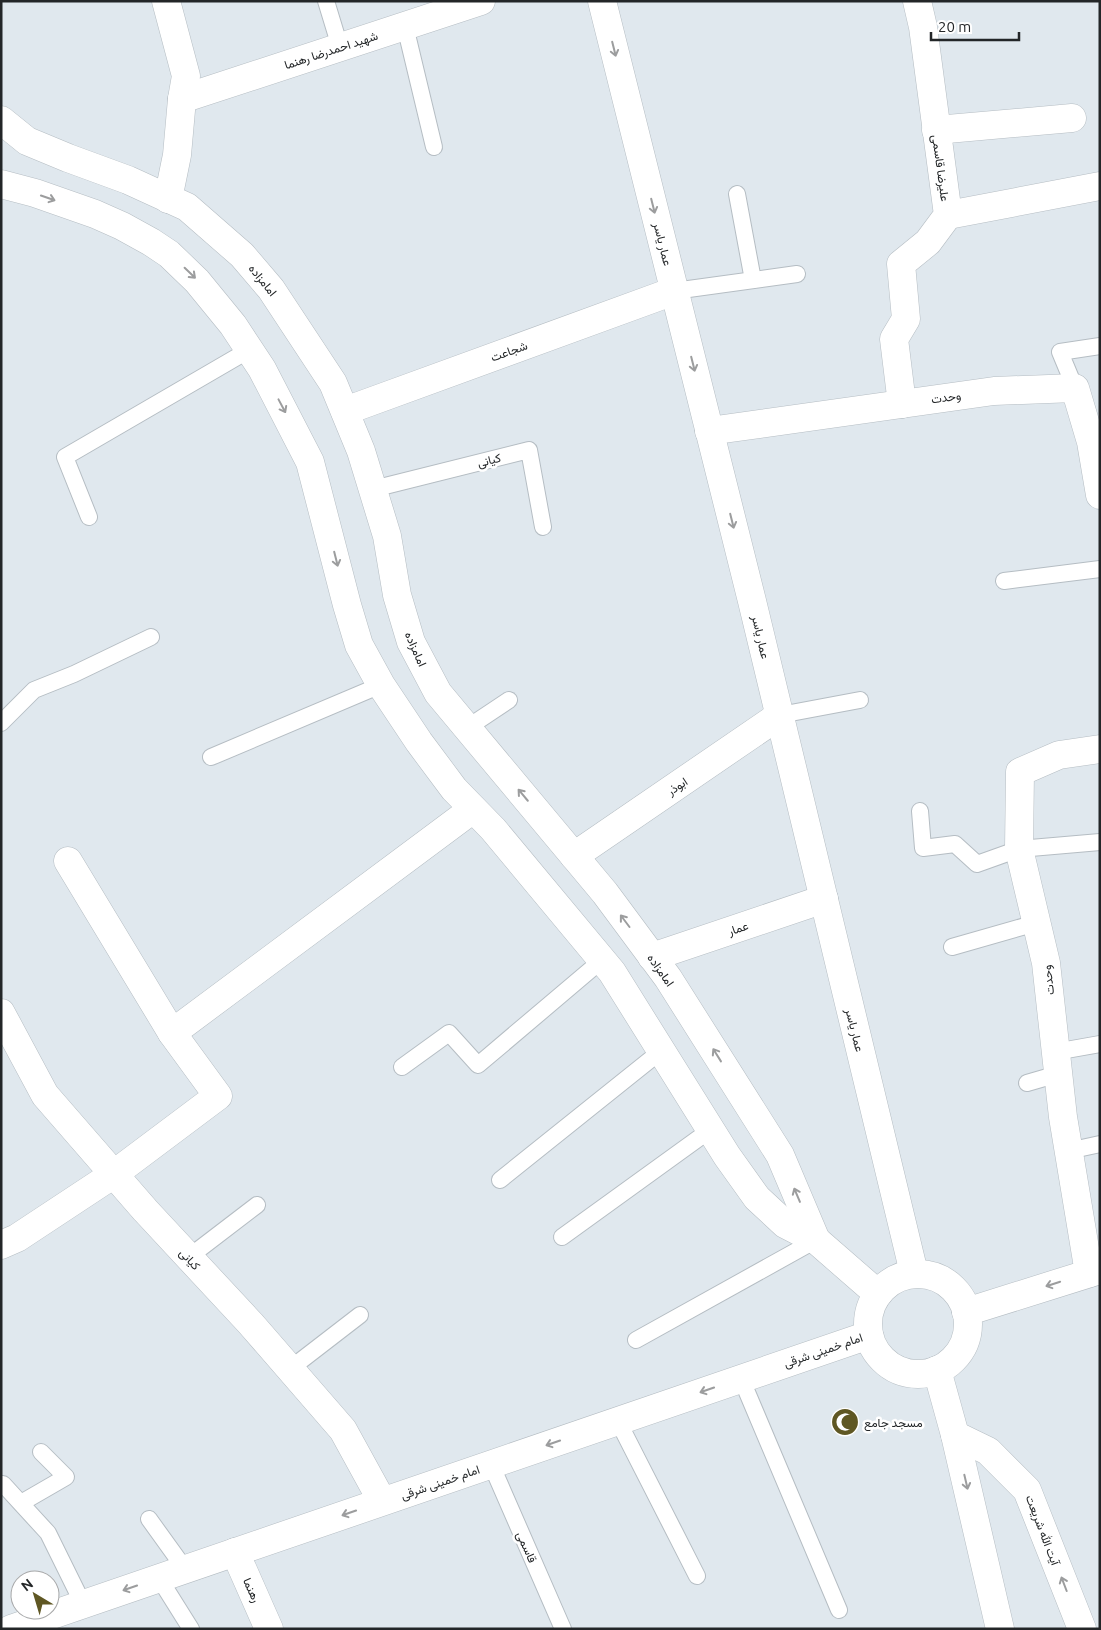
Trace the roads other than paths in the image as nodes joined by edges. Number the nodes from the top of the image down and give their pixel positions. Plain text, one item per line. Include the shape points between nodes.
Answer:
1 (166, 1) edge
2 (326, 1) edge
3 (602, 1) edge
4 (917, 1) edge
5 (479, 2) edge
6 (405, 26) junction
7 (340, 47) junction
8 (182, 99) junction
9 (1072, 118) dead end
10 (1, 120) edge
11 (936, 130) junction
12 (434, 146) dead end
13 (1, 184) edge
14 (1100, 186) edge
15 (737, 194) dead end
16 (168, 198) junction
17 (948, 215) junction
18 (797, 274) dead end
19 (753, 280) junction
20 (674, 291) junction
21 (1100, 346) edge
22 (249, 350) junction
23 (1075, 388) junction
24 (902, 404) junction
25 (345, 411) junction
26 (709, 431) junction
27 (1097, 466) edge
28 (373, 490) junction
29 (1100, 495) edge
30 (89, 517) dead end
31 (542, 527) dead end
32 (1100, 569) edge
33 (1004, 581) dead end
34 (152, 637) dead end
35 (380, 685) junction
36 (508, 700) dead end
37 (860, 700) dead end
38 (780, 716) junction
39 (1, 723) edge
40 (467, 728) junction
41 (1100, 749) edge
42 (211, 757) dead end
43 (473, 808) junction
44 (920, 811) dead end
45 (1100, 842) edge
46 (1018, 849) junction
47 (574, 856) junction
48 (68, 861) dead end
49 (824, 899) junction
50 (1036, 923) junction
51 (952, 947) dead end
52 (652, 956) junction
53 (602, 960) junction
54 (1, 1013) edge
55 (172, 1033) junction
56 (1100, 1044) edge
57 (661, 1051) junction
58 (1057, 1063) junction
59 (402, 1067) dead end
60 (1027, 1083) dead end
61 (710, 1130) junction
62 (1100, 1144) edge
63 (1068, 1151) junction
64 (114, 1174) junction
65 (500, 1180) dead end
66 (257, 1205) dead end
67 (562, 1237) dead end
68 (816, 1240) junction
69 (1, 1245) edge
70 (189, 1257) junction
71 (1094, 1271) edge
72 (914, 1273) junction
73 (878, 1294) junction
74 (966, 1312) junction
75 (360, 1315) dead end
76 (869, 1335) junction
77 (636, 1340) dead end
78 (290, 1369) junction
79 (937, 1370) junction
80 (741, 1378) junction
81 (618, 1421) junction
82 (955, 1434) junction
83 (41, 1452) dead end
84 (491, 1464) junction
85 (1, 1484) edge
86 (382, 1501) junction
87 (21, 1503) junction
88 (149, 1519) dead end
89 (235, 1552) junction
90 (185, 1569) junction
91 (697, 1576) dead end
92 (159, 1578) junction
93 (83, 1604) junction
94 (839, 1610) dead end
95 (59, 1621) edge
96 (11, 1629) edge
97 (191, 1629) edge
98 (269, 1629) edge
99 (563, 1629) edge
100 (1000, 1629) edge
101 (1082, 1629) edge

1 - 8 street via 186,76
2 - 7 lane
3 -> 20 street, عمار یاسر
4 - 11 street, علیرضا قاسمی
5 - 6 street, شهید احمدرضا رهنما
6 - 7 street, شهید احمدرضا رهنما
6 - 12 lane
7 - 8 street, شهید احمدرضا رهنما
8 - 16 street via 178,155
9 - 11 street
10 - 16 street, امامزاده via 27,141
11 - 17 street, علیرضا قاسمی
13 -> 22 street, امامزاده via 94,214 170,254 198,281
14 - 17 street
15 - 19 lane
16 - 25 street, امامزاده via 187,207 242,255 271,289 333,384
17 - 24 street, علیرضا قاسمی via 928,242 901,264 906,319 894,340
18 - 19 lane
19 - 20 lane
20 - 25 street, شجاعت
20 -> 26 street, عمار یاسر
21 - 23 lane via 1060,352
22 - 30 lane via 65,457
22 -> 35 street, امامزاده via 310,462 359,645
23 - 24 street, وحدت via 994,391
23 - 27 street
24 - 26 street, وحدت
25 - 28 street, امامزاده
26 -> 38 street, عمار یاسر
27 - 29 street
28 - 31 lane, کیانی via 529,450
28 - 40 street, امامزاده via 411,642 438,694
32 - 33 lane
34 - 39 lane via 34,690
35 - 42 lane
35 - 43 street, امامزاده via 454,789
36 - 40 lane
37 - 38 lane
38 - 47 street, ابوذر
38 - 49 street, عمار یاسر
47 -> 40 street, امامزاده
41 - 46 street, وحدت via 1059,755 1020,772
43 - 53 street, امامزاده
43 - 55 street
44 - 46 lane via 923,848 955,844 977,864
45 - 46 lane
46 - 50 street, وحدت
52 -> 47 street, امامزاده
48 - 55 street
49 - 52 street, عمار
49 - 72 street, عمار یاسر
50 - 51 lane
50 - 58 street, وحدت via 1046,963
68 -> 52 street, امامزاده via 780,1155
53 - 57 street, امامزاده
53 - 59 lane via 478,1065 449,1033
54 - 64 street, کیانی via 45,1095
55 - 64 street via 218,1096
56 - 58 lane
57 - 61 street, امامزاده
57 - 65 lane
58 - 60 lane
58 - 63 street, وحدت
61 - 67 lane
61 - 68 street, امامزاده via 757,1198 785,1224
62 - 63 lane
63 - 71 street, وحدت
64 - 69 street via 17,1238
64 - 70 street, کیانی
66 - 70 lane
68 - 73 street, امامزاده
68 - 77 lane
70 - 78 street, کیانی
71 -> 74 street
72 - 73 street via 898,1277
72 - 74 street via 944,1280 965,1304
73 - 76 street via 868,1317
74 - 79 street via 967,1335 961,1350
75 - 78 lane
76 - 79 street via 887,1364 902,1372 920,1374
76 - 80 street, امام خمینی شرقی
78 - 86 street, کیانی via 343,1430
79 - 82 street
80 -> 81 street, امام خمینی شرقی
80 - 94 lane
81 -> 84 street, امام خمینی شرقی
81 - 91 lane
82 -> 100 street
101 -> 82 street, آیت الله شریعت via 1027,1490 988,1451
83 - 87 lane via 66,1477
84 - 86 street, امام خمینی شرقی
84 - 99 lane, قاسمی
85 - 87 lane
86 -> 89 street, امام خمینی شرقی
87 - 93 lane via 48,1533
88 - 90 lane
89 - 90 street, امام خمینی شرقی
89 - 98 street, رهنما
90 - 92 street, امام خمینی شرقی
92 -> 93 street, امام خمینی شرقی
92 - 97 lane
93 - 95 street, امام خمینی شرقی
95 - 96 street, امام خمینی شرقی

